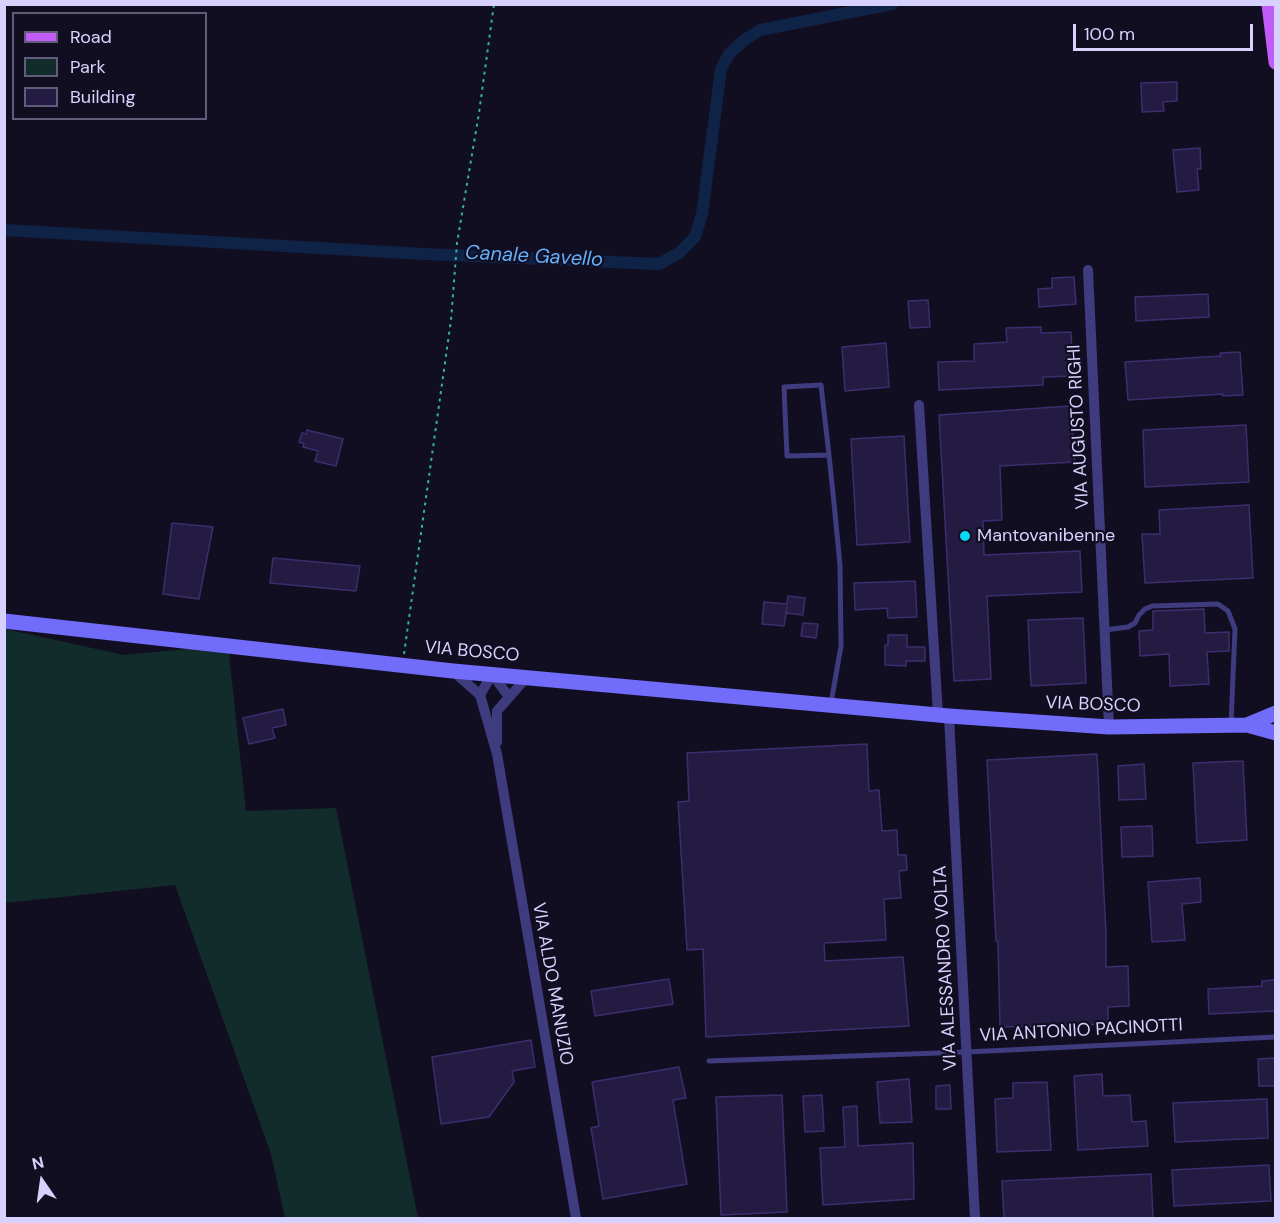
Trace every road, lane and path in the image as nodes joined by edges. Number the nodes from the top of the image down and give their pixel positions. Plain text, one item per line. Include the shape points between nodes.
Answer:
1 (494, 4) edge
2 (1269, 4) edge
3 (1275, 62) edge
4 (1088, 270) dead end
5 (919, 405) dead end
6 (829, 455) junction
7 (4, 621) edge
8 (1104, 630) junction
9 (403, 665) junction
10 (453, 671) junction
11 (492, 674) junction
12 (527, 677) junction
13 (480, 695) junction
14 (509, 697) junction
15 (830, 705) junction
16 (1275, 713) edge
17 (943, 715) junction
18 (1231, 725) junction
19 (1247, 725) junction
20 (1109, 727) junction
21 (1275, 733) edge
22 (497, 754) junction
23 (1275, 1037) edge
24 (967, 1052) junction
25 (709, 1061) dead end
26 (576, 1218) edge
27 (975, 1218) edge

1 - 9 path via 458,239 451,320
2 - 3 main road
4 - 8 street, VIA AUGUSTO RIGHI
5 - 17 street
6 - 6 lane via 821,385 784,387 787,456
6 - 15 lane via 840,565 841,634
7 - 9 street, VIA BOSCO
8 - 18 lane via 1128,627 1152,606 1218,604 1228,611 1235,629
8 - 20 street, VIA AUGUSTO RIGHI
9 - 10 street, VIA BOSCO
10 - 11 street, VIA BOSCO
10 - 13 street
11 - 12 street, VIA BOSCO
11 - 13 street
11 - 14 street
12 - 14 street, VIA ALDO MANUZIO
12 - 15 street, VIA BOSCO
13 - 22 street, VIA ALDO MANUZIO
14 - 22 street, VIA ALDO MANUZIO via 497,711
15 - 17 street, VIA BOSCO
16 - 19 street, VIA BOSCO
17 - 20 street, VIA BOSCO
17 - 24 street, VIA ALESSANDRO VOLTA
18 - 19 street, VIA BOSCO
18 - 20 street, VIA BOSCO
19 - 21 street, VIA BOSCO
22 - 26 street, VIA ALDO MANUZIO
23 - 24 lane, VIA ANTONIO PACINOTTI
24 - 25 lane, VIA ANTONIO PACINOTTI
24 - 27 street, VIA ALESSANDRO VOLTA

